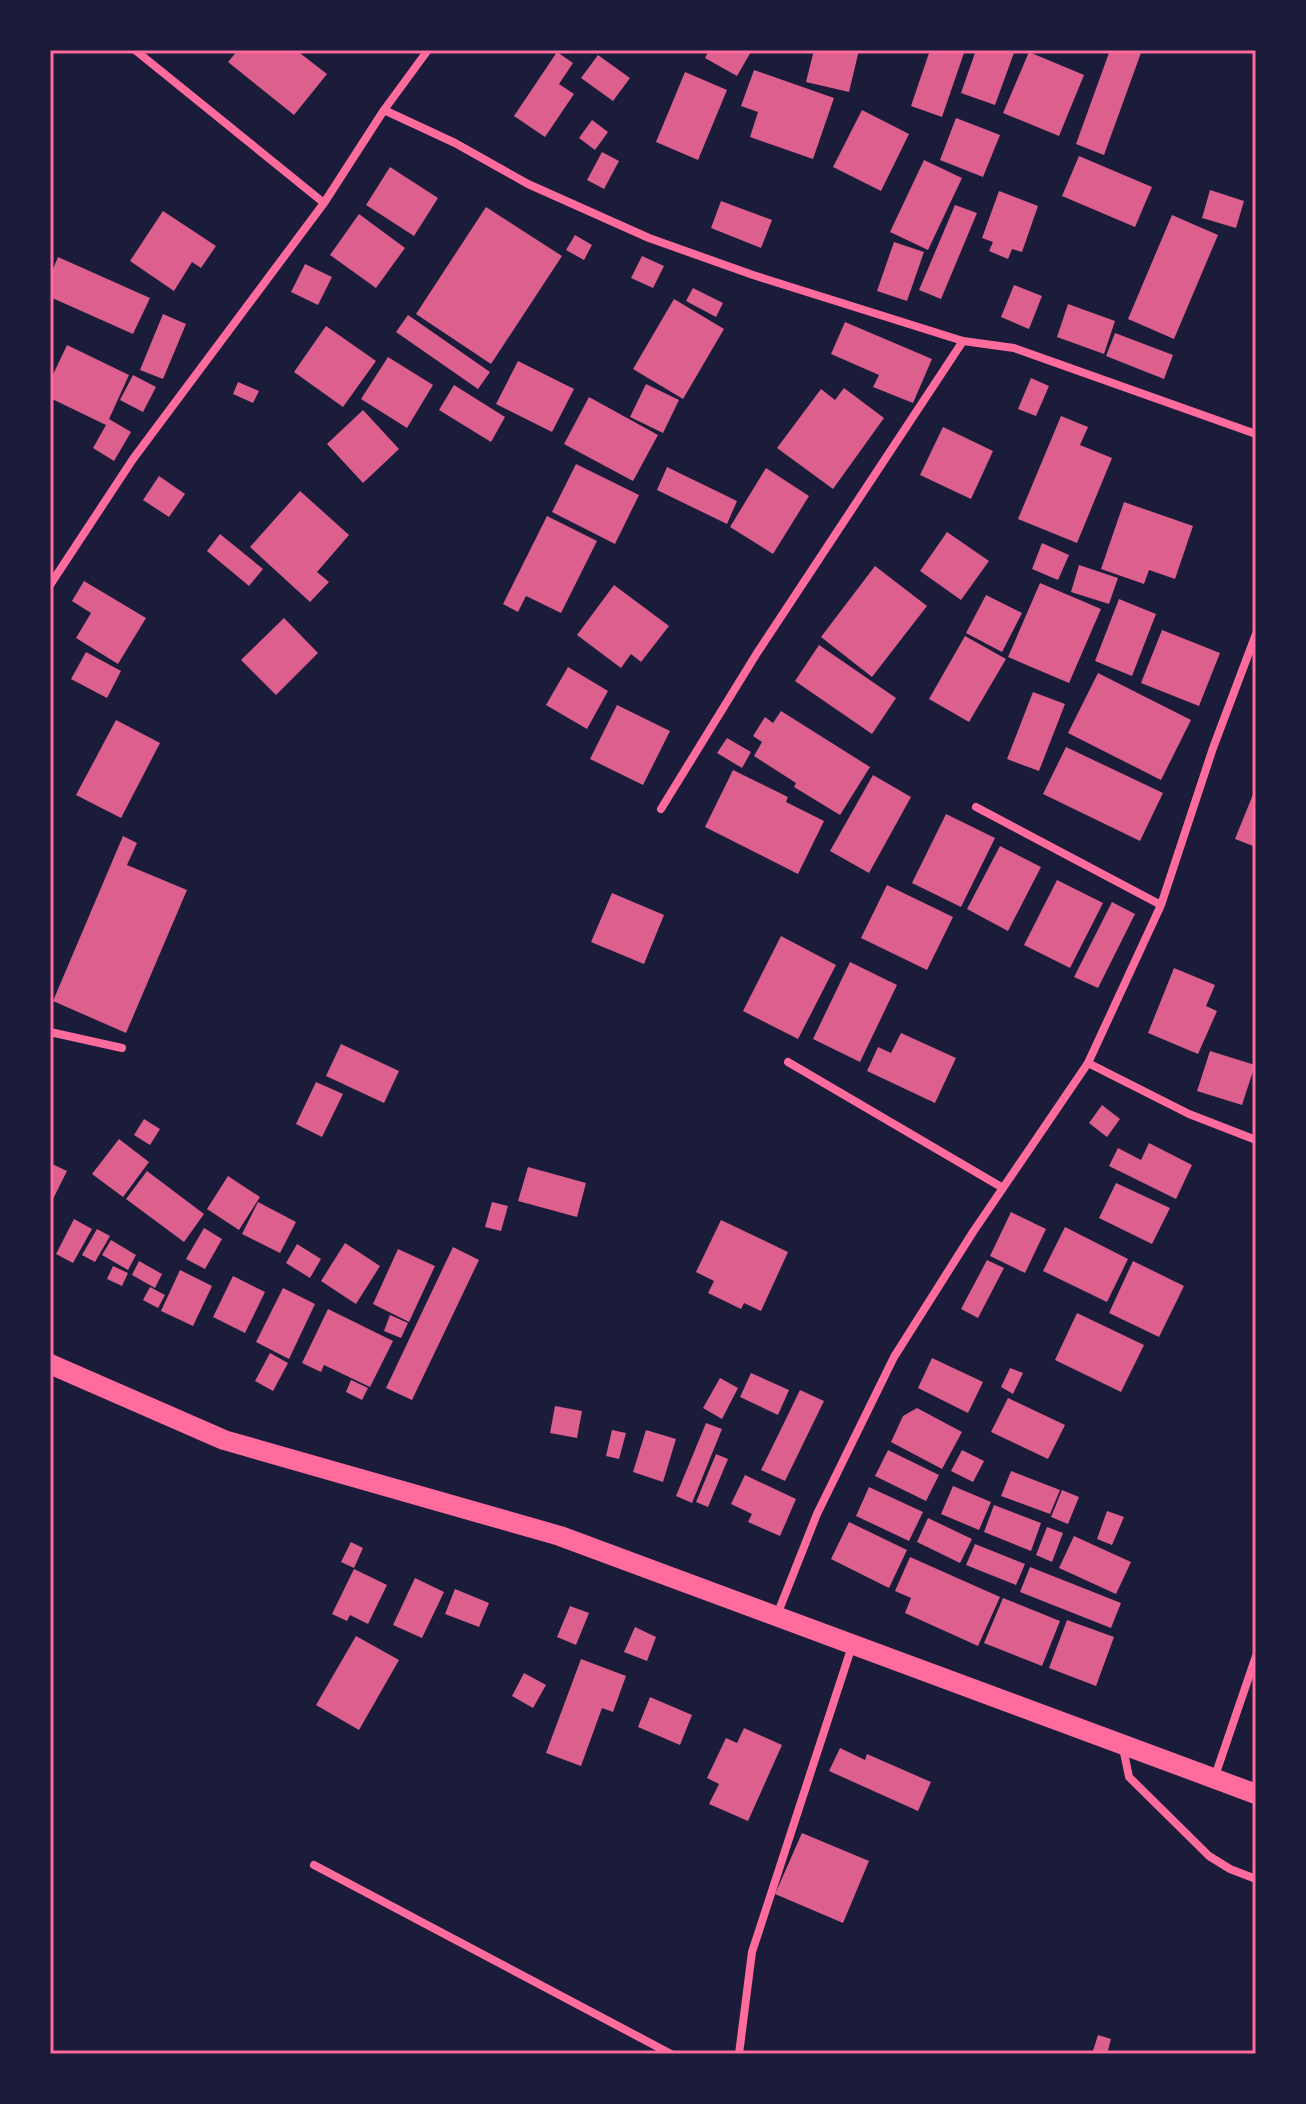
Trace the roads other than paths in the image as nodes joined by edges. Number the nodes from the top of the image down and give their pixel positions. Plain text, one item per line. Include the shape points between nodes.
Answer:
1 (135, 50) edge
2 (428, 50) edge
3 (384, 110) junction
4 (324, 203) junction
5 (963, 341) junction
6 (1256, 434) edge
7 (50, 585) edge
8 (1256, 634) edge
9 (976, 807) dead end
10 (661, 809) dead end
11 (1161, 905) junction
12 (50, 1032) edge
13 (122, 1048) dead end
14 (788, 1062) dead end
15 (1088, 1063) junction
16 (1256, 1140) edge
17 (1003, 1188) junction
18 (50, 1364) edge
19 (777, 1616) junction
20 (852, 1646) junction
21 (1256, 1656) edge
22 (1123, 1746) junction
23 (1214, 1779) junction
24 (1256, 1794) edge
25 (314, 1865) dead end
26 (1256, 1879) edge
27 (671, 2054) edge
28 (739, 2054) edge

1 - 4 street
2 - 3 street
3 - 4 street
3 - 5 street via 528,184 649,238
4 - 7 street via 133,459
5 - 6 street via 1014,348
5 - 10 street
8 - 11 street
9 - 11 street
11 - 15 street
12 - 13 street
14 - 17 street
15 - 16 street via 1189,1114
15 - 17 street
17 - 19 street via 894,1357 817,1514
18 - 19 main road via 224,1440 560,1536
19 - 20 main road
20 - 22 main road
20 - 28 street via 752,1952
21 - 23 street
22 - 23 main road
22 - 26 street via 1129,1777 1209,1856
23 - 24 main road
25 - 27 street

